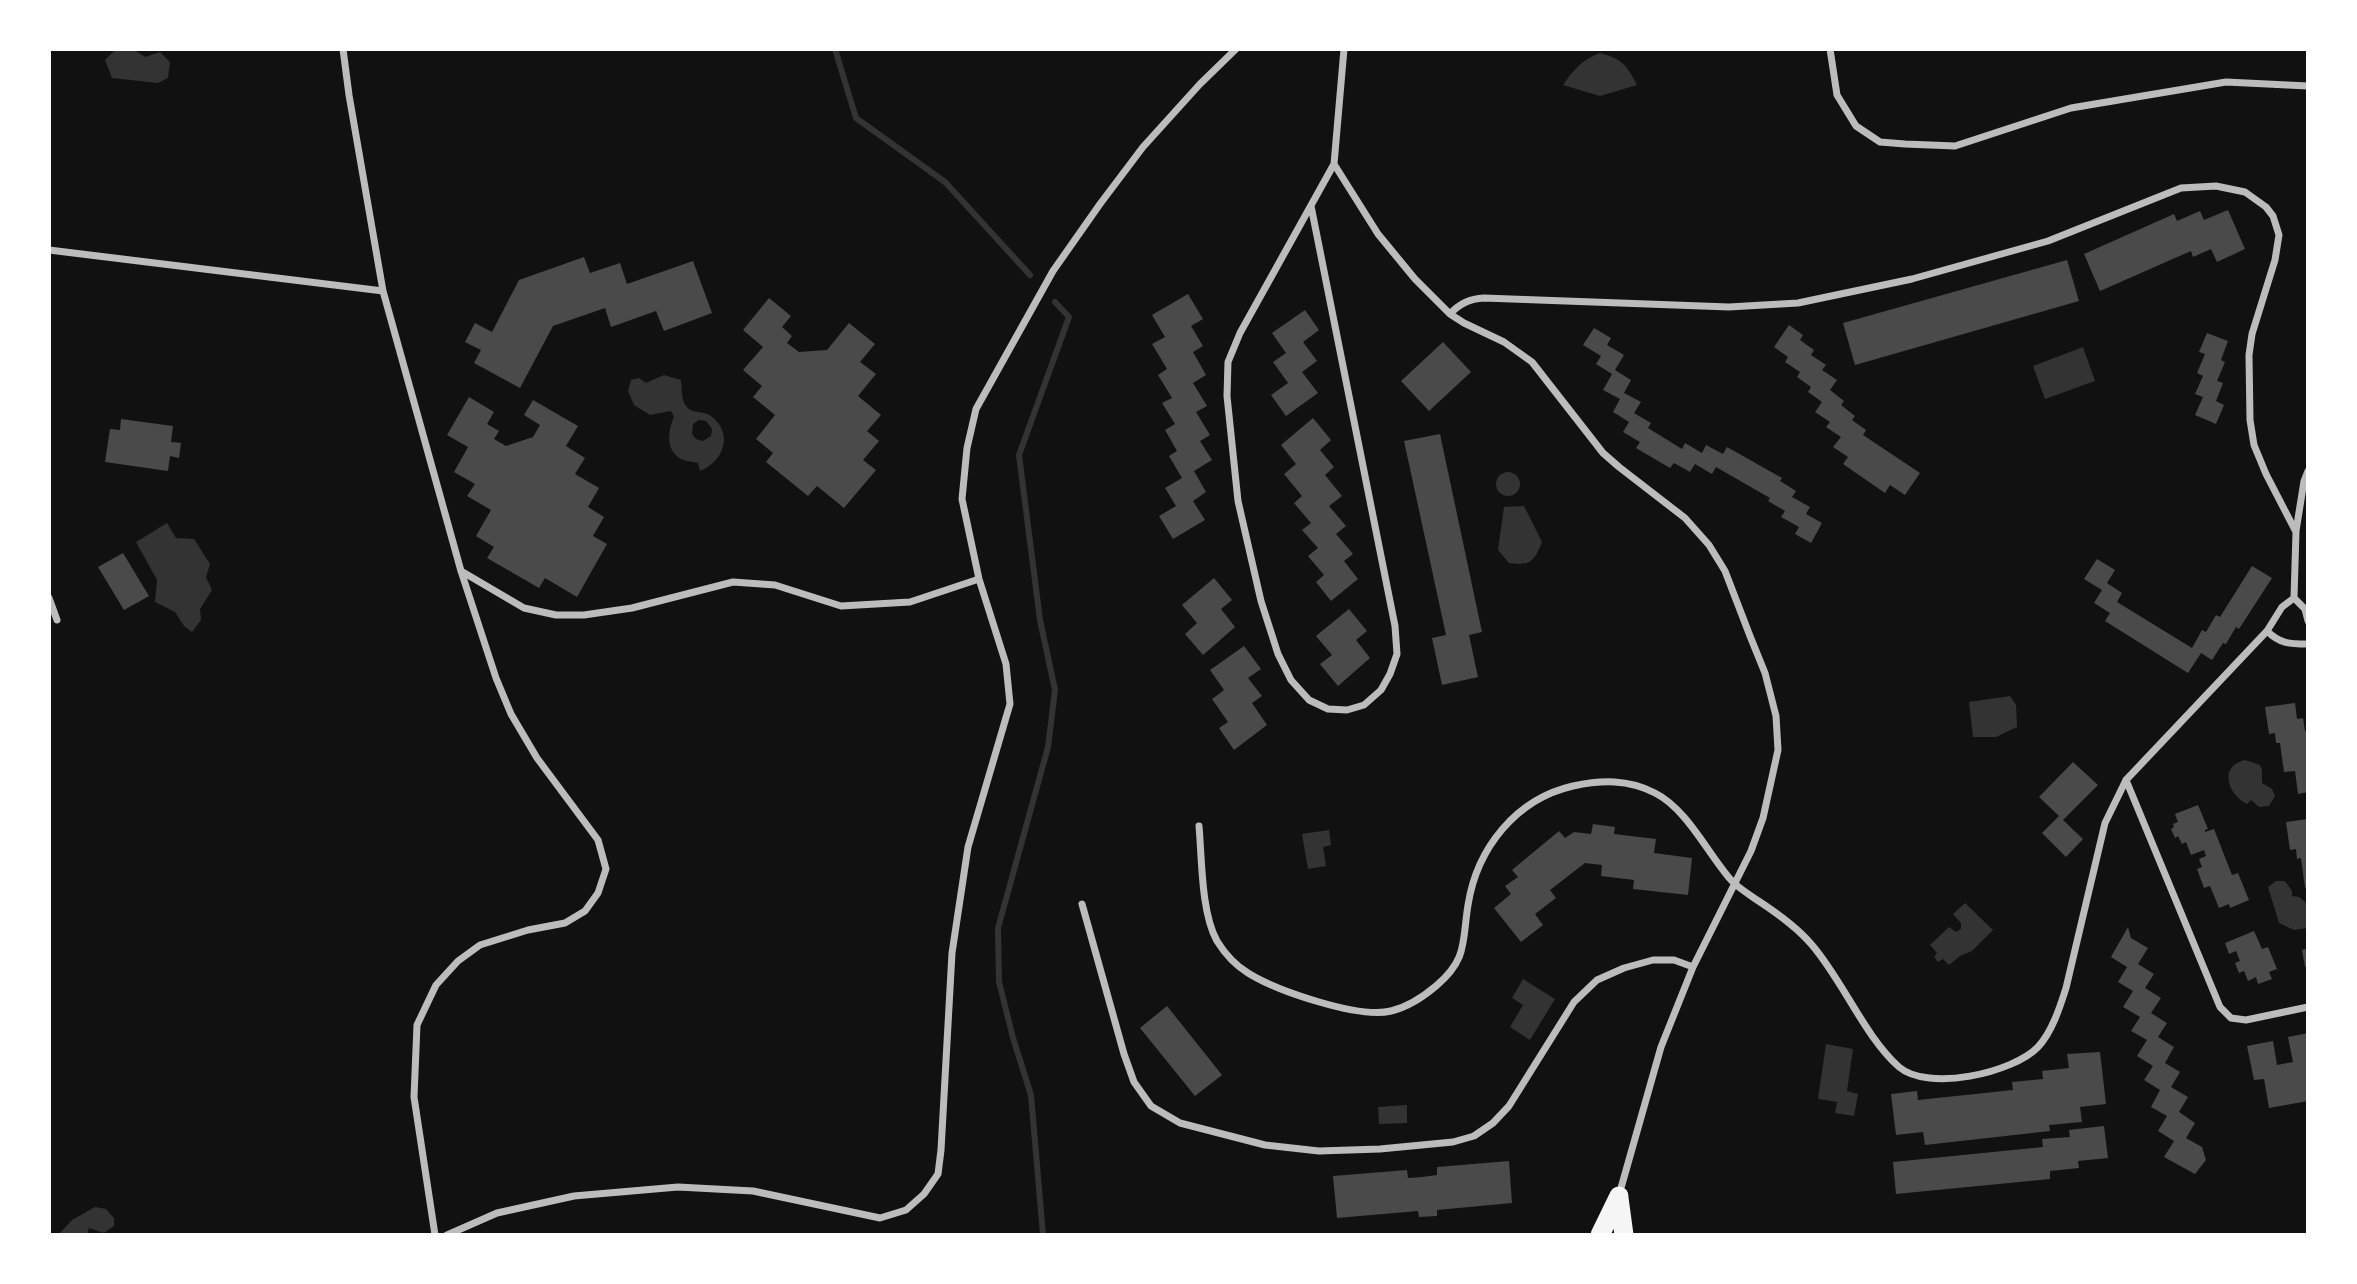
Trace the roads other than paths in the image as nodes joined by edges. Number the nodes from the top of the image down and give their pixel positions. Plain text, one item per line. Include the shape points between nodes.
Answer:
1 (343, 49) edge
2 (1236, 49) edge
3 (1344, 49) edge
4 (1830, 49) edge
5 (2308, 86) edge
6 (1334, 164) junction
7 (1311, 206) junction
8 (49, 250) edge
9 (383, 291) junction
10 (1450, 314) junction
11 (2308, 471) edge
12 (2296, 532) junction
13 (461, 570) junction
14 (979, 579) junction
15 (49, 598) edge
16 (2294, 598) junction
17 (57, 620) dead end
18 (2308, 621) edge
19 (2267, 631) junction
20 (2308, 644) edge
21 (2126, 779) junction
22 (1199, 826) dead end
23 (1734, 883) junction
24 (1082, 904) dead end
25 (1693, 967) junction
26 (2308, 1007) edge
27 (1619, 1196) junction
28 (435, 1235) edge
29 (447, 1235) edge
30 (1600, 1235) edge
31 (1623, 1235) edge

1 - 9 street
2 - 14 street via 1143,147 1100,204 1053,271 976,409 962,499
3 - 6 street
4 - 5 street via 1837,95 1856,126 1880,142 1905,144 1955,146 2071,108 2226,82
6 - 7 street
6 - 10 street via 1378,234
7 - 7 street via 1240,333 1228,362 1227,396 1238,501 1278,654 1291,680 1309,700 1328,709 1347,710 1364,705 1381,690 1397,654
8 - 9 street
9 - 13 street
10 - 12 street via 1471,299 1484,298 1729,307 1798,303 1912,279 2048,241 2181,188 2232,188 2266,207 2279,235 2252,334 2250,420 2254,445
10 - 23 street via 1532,362 1604,453 1685,518 1725,572 1765,673 1778,734 1763,818
11 - 12 street
12 - 16 street
13 - 14 street via 524,608 556,615 632,608 733,582 775,585 841,606 910,602
13 - 28 street via 511,715 597,840 606,869 598,893 585,911 565,923 480,945 458,961 436,985 417,1025 414,1097
14 - 29 street via 1006,664 1010,704 968,847 952,953 942,1150 938,1174 924,1194 906,1210 880,1218 754,1191 678,1187 587,1194 497,1213
15 - 17 street
16 - 18 street via 2305,609
16 - 19 street via 2282,607
19 - 20 street via 2277,641
19 - 21 street
21 - 23 street via 2105,823 2058,1012 2039,1046 2015,1064 1993,1070 1945,1080 1901,1069 1878,1044 1836,975 1811,944
21 - 26 street via 2220,1007 2231,1018 2246,1020
22 - 23 street via 1207,907 1215,937 1229,959 1249,974 1291,993 1365,1013 1414,1003 1455,967 1466,941 1468,904 1481,861 1494,838 1518,812 1565,788 1597,781 1624,782 1657,793 1681,814
23 - 25 street
24 - 25 street via 1124,1054 1134,1082 1151,1106 1180,1123 1265,1145 1318,1151 1453,1142 1474,1136 1509,1105 1574,1002 1597,980 1653,960 1674,960
25 - 27 street via 1654,1069
27 - 30 highway
27 - 31 highway

